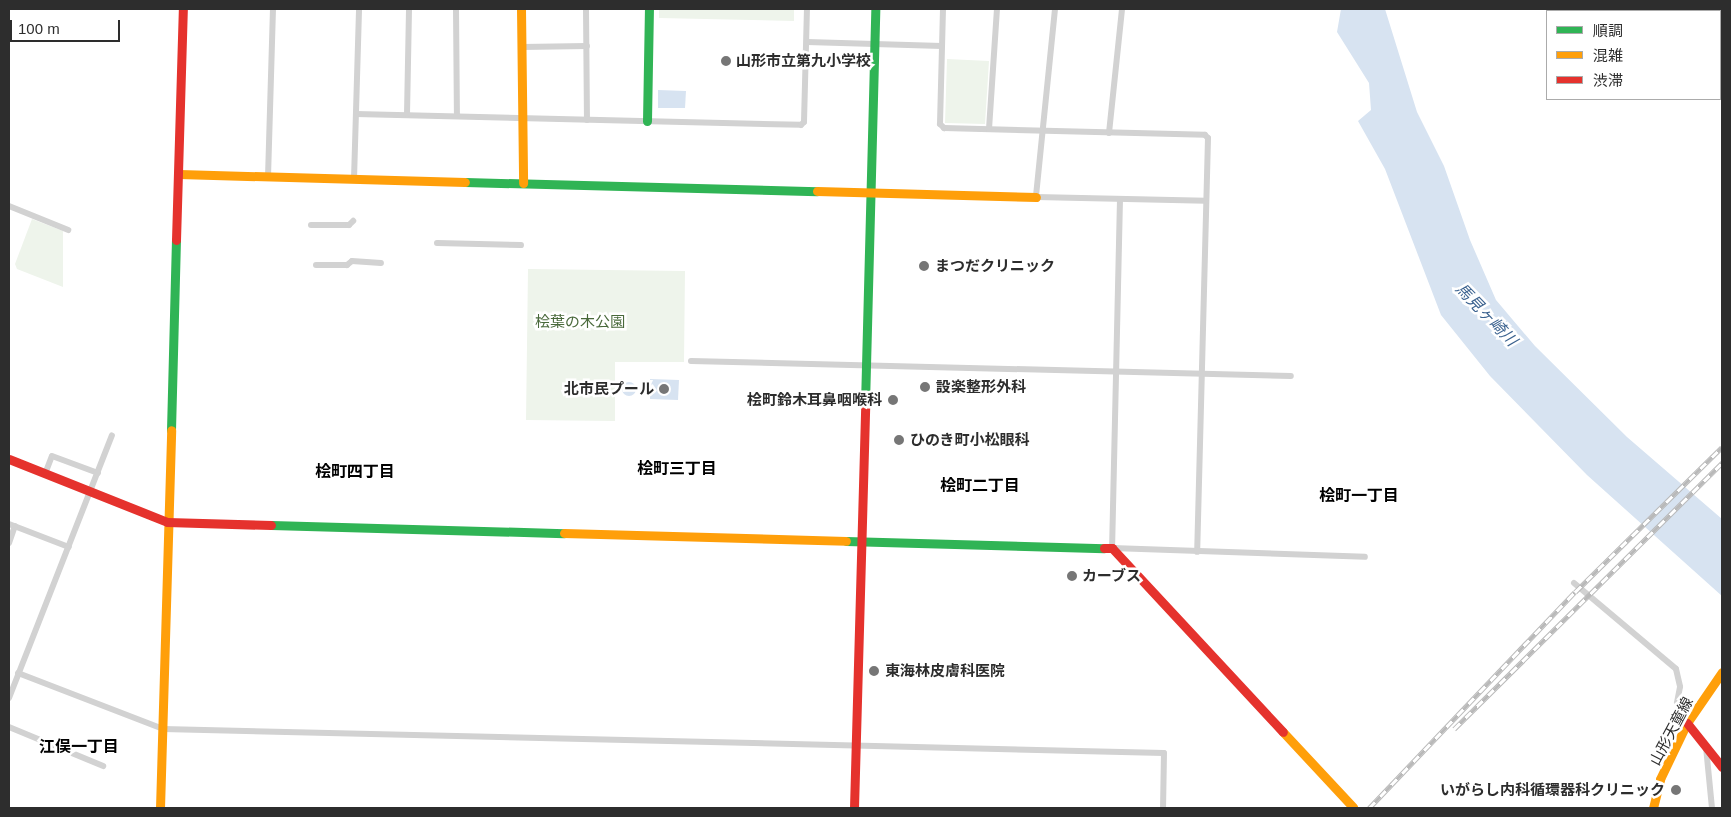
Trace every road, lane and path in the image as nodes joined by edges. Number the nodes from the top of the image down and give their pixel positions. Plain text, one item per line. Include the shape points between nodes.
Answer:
1 (183, 9) edge
2 (273, 9) edge
3 (359, 9) edge
4 (409, 9) edge
5 (456, 9) edge
6 (521, 9) edge
7 (586, 9) edge
8 (649, 9) edge
9 (807, 9) edge
10 (875, 9) edge
11 (943, 9) edge
12 (997, 9) edge
13 (1055, 9) edge
14 (1122, 9) edge
15 (806, 42) junction
16 (874, 44) junction
17 (586, 46) junction
18 (942, 46) junction
19 (522, 47) junction
20 (356, 114) junction
21 (407, 114) junction
22 (457, 116) junction
23 (523, 118) junction
24 (587, 120) junction
25 (647, 121) junction
26 (989, 129) junction
27 (1042, 131) junction
28 (1109, 132) junction
29 (178, 174) junction
30 (268, 177) junction
31 (354, 179) junction
32 (523, 183) junction
33 (871, 194) junction
34 (1036, 197) junction
35 (1120, 199) junction
36 (1206, 201) junction
37 (9, 206) edge
38 (353, 221) dead end
39 (311, 224) dead end
40 (68, 230) dead end
41 (437, 243) dead end
42 (521, 245) dead end
43 (382, 263) dead end
44 (316, 265) dead end
45 (691, 361) dead end
46 (867, 365) junction
47 (1117, 371) junction
48 (1202, 373) junction
49 (1290, 376) dead end
50 (112, 434) dead end
51 (9, 459) edge
52 (98, 473) junction
53 (46, 474) junction
54 (91, 492) junction
55 (166, 522) junction
56 (12, 525) edge
57 (862, 541) junction
58 (9, 543) edge
59 (69, 547) junction
60 (1112, 548) junction
61 (1197, 552) junction
62 (1365, 557) dead end
63 (1574, 583) dead end
64 (1722, 672) edge
65 (18, 673) junction
66 (9, 698) edge
67 (1687, 723) junction
68 (9, 727) edge
69 (163, 729) junction
70 (855, 743) junction
71 (1706, 744) junction
72 (103, 766) dead end
73 (1722, 767) edge
74 (1353, 807) edge
75 (160, 808) edge
76 (854, 808) edge
77 (1163, 808) edge
78 (1653, 808) edge
79 (1712, 808) edge

1 - 29 street
2 - 30 street
3 - 20 street
4 - 21 street
5 - 22 street
6 - 19 street
7 - 17 street
8 - 25 street
9 - 15 street
10 - 16 street
11 - 18 street
12 - 26 street
13 - 27 street
14 - 28 street
15 - 16 street
15 - 25 street via 804,122 801,125
16 - 18 street
16 - 33 street
17 - 19 street
17 - 24 street
18 - 26 street via 940,124 944,128
19 - 23 street
20 - 21 street
20 - 31 street
21 - 22 street
22 - 23 street
23 - 24 street
23 - 32 street
24 - 25 street
26 - 27 street
27 - 28 street
27 - 34 street
28 - 36 street via 1205,135 1208,138
29 - 30 street
29 - 55 street
30 - 31 street
31 - 32 street
32 - 33 street
33 - 34 street
33 - 46 street
34 - 35 street
35 - 36 street
35 - 47 street
36 - 48 street
37 - 40 street
38 - 39 street via 349,225
41 - 42 street
43 - 44 street
45 - 46 street
46 - 47 street
46 - 57 street
47 - 48 street
47 - 60 street
48 - 49 street
48 - 61 street
50 - 52 street
51 - 53 street
52 - 53 street via 52,456
52 - 54 street
53 - 54 street
54 - 55 street
54 - 59 street
55 - 57 street
55 - 69 street
56 - 58 street
56 - 59 street
57 - 60 street
57 - 70 street
59 - 65 street
60 - 61 street
60 - 74 street
61 - 62 street
63 - 67 street via 1676,669 1680,687 1677,703
64 - 67 street, 山形天童線
65 - 66 street
65 - 69 street
67 - 71 street
67 - 78 street, 山形天童線 via 1660,779
68 - 72 street
69 - 70 street
69 - 75 street
70 - 76 street
70 - 77 street via 1164,753
71 - 73 street
71 - 79 street

